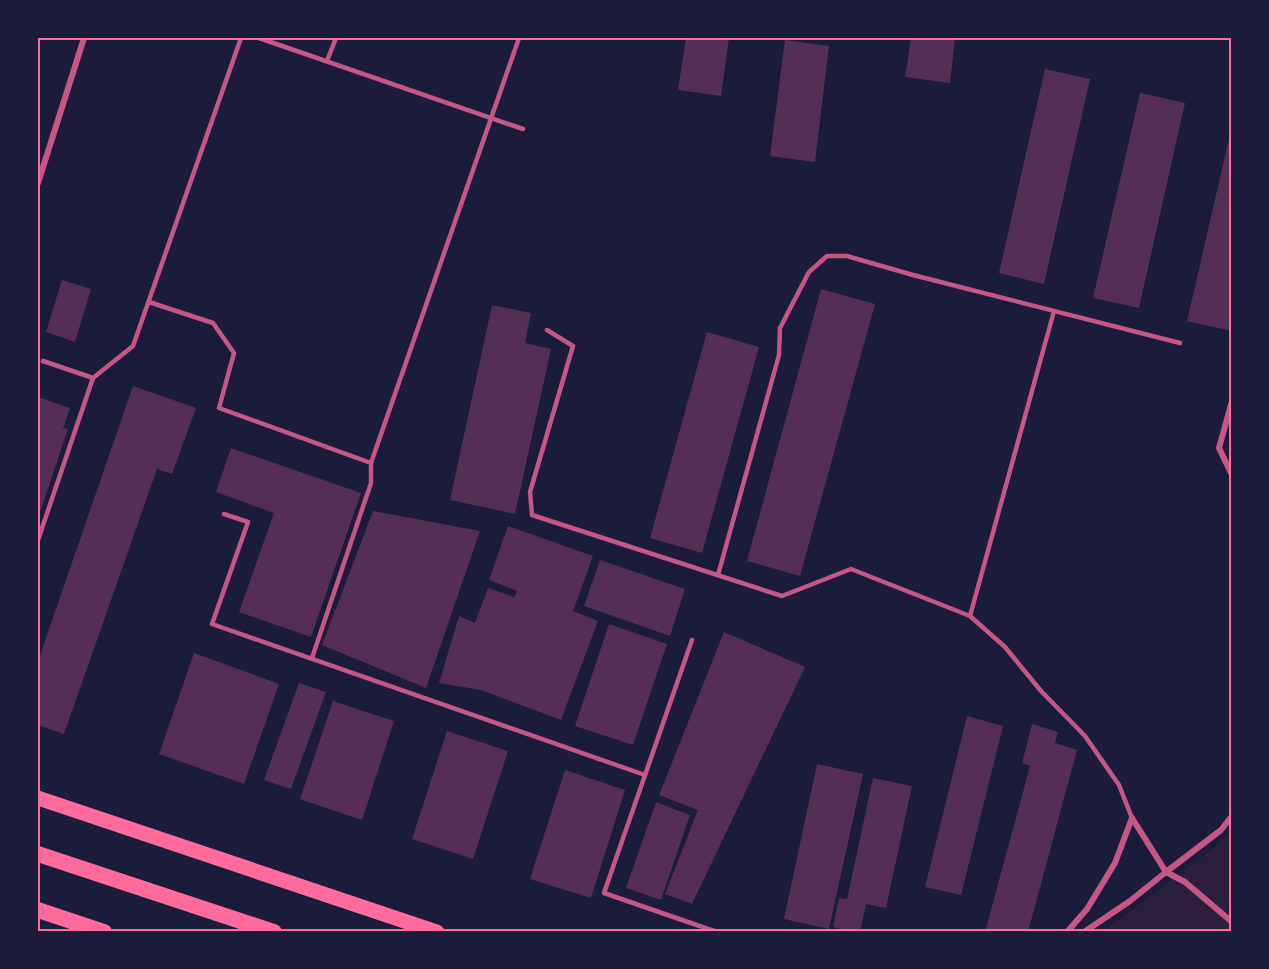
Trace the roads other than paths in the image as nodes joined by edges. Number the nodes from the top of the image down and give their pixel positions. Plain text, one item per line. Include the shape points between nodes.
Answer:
1 (84, 38) edge
2 (241, 38) edge
3 (259, 38) edge
4 (336, 38) edge
5 (519, 38) edge
6 (327, 61) junction
7 (491, 118) junction
8 (523, 129) dead end
9 (38, 183) edge
10 (149, 302) junction
11 (1054, 311) junction
12 (548, 330) dead end
13 (1180, 343) dead end
14 (43, 361) dead end
15 (93, 378) junction
16 (1232, 401) edge
17 (371, 463) junction
18 (1232, 475) edge
19 (224, 514) dead end
20 (38, 540) edge
21 (718, 575) junction
22 (970, 616) junction
23 (692, 640) dead end
24 (312, 658) junction
25 (645, 775) junction
26 (38, 798) edge
27 (1232, 816) edge
28 (1132, 818) junction
29 (39, 854) edge
30 (1166, 872) junction
31 (38, 910) edge
32 (1232, 922) edge
33 (104, 932) edge
34 (274, 932) edge
35 (437, 932) edge
36 (717, 932) edge
37 (1067, 932) edge
38 (1084, 932) edge

1 - 9 street
2 - 10 lane
3 - 6 lane
4 - 6 lane
5 - 7 lane
6 - 7 lane
7 - 8 lane
7 - 17 lane
10 - 15 lane via 133,346
10 - 17 lane via 213,323 234,353 219,408
11 - 13 lane
11 - 21 lane via 847,256 827,256 809,272 780,328 779,355
11 - 22 lane
12 - 21 lane via 573,346 530,492 532,515
14 - 15 lane
15 - 20 lane
16 - 18 street via 1219,448
17 - 24 lane via 371,483
19 - 24 lane via 248,522 212,624
21 - 22 lane via 782,596 851,569
22 - 28 lane via 1005,647 1085,736 1119,785
23 - 25 lane
24 - 25 lane
25 - 36 lane via 604,893
26 - 35 main road
27 - 30 street via 1221,830
28 - 30 street
28 - 37 street via 1115,863 1087,909
29 - 34 highway
30 - 32 street via 1185,882
30 - 38 street
31 - 33 highway

